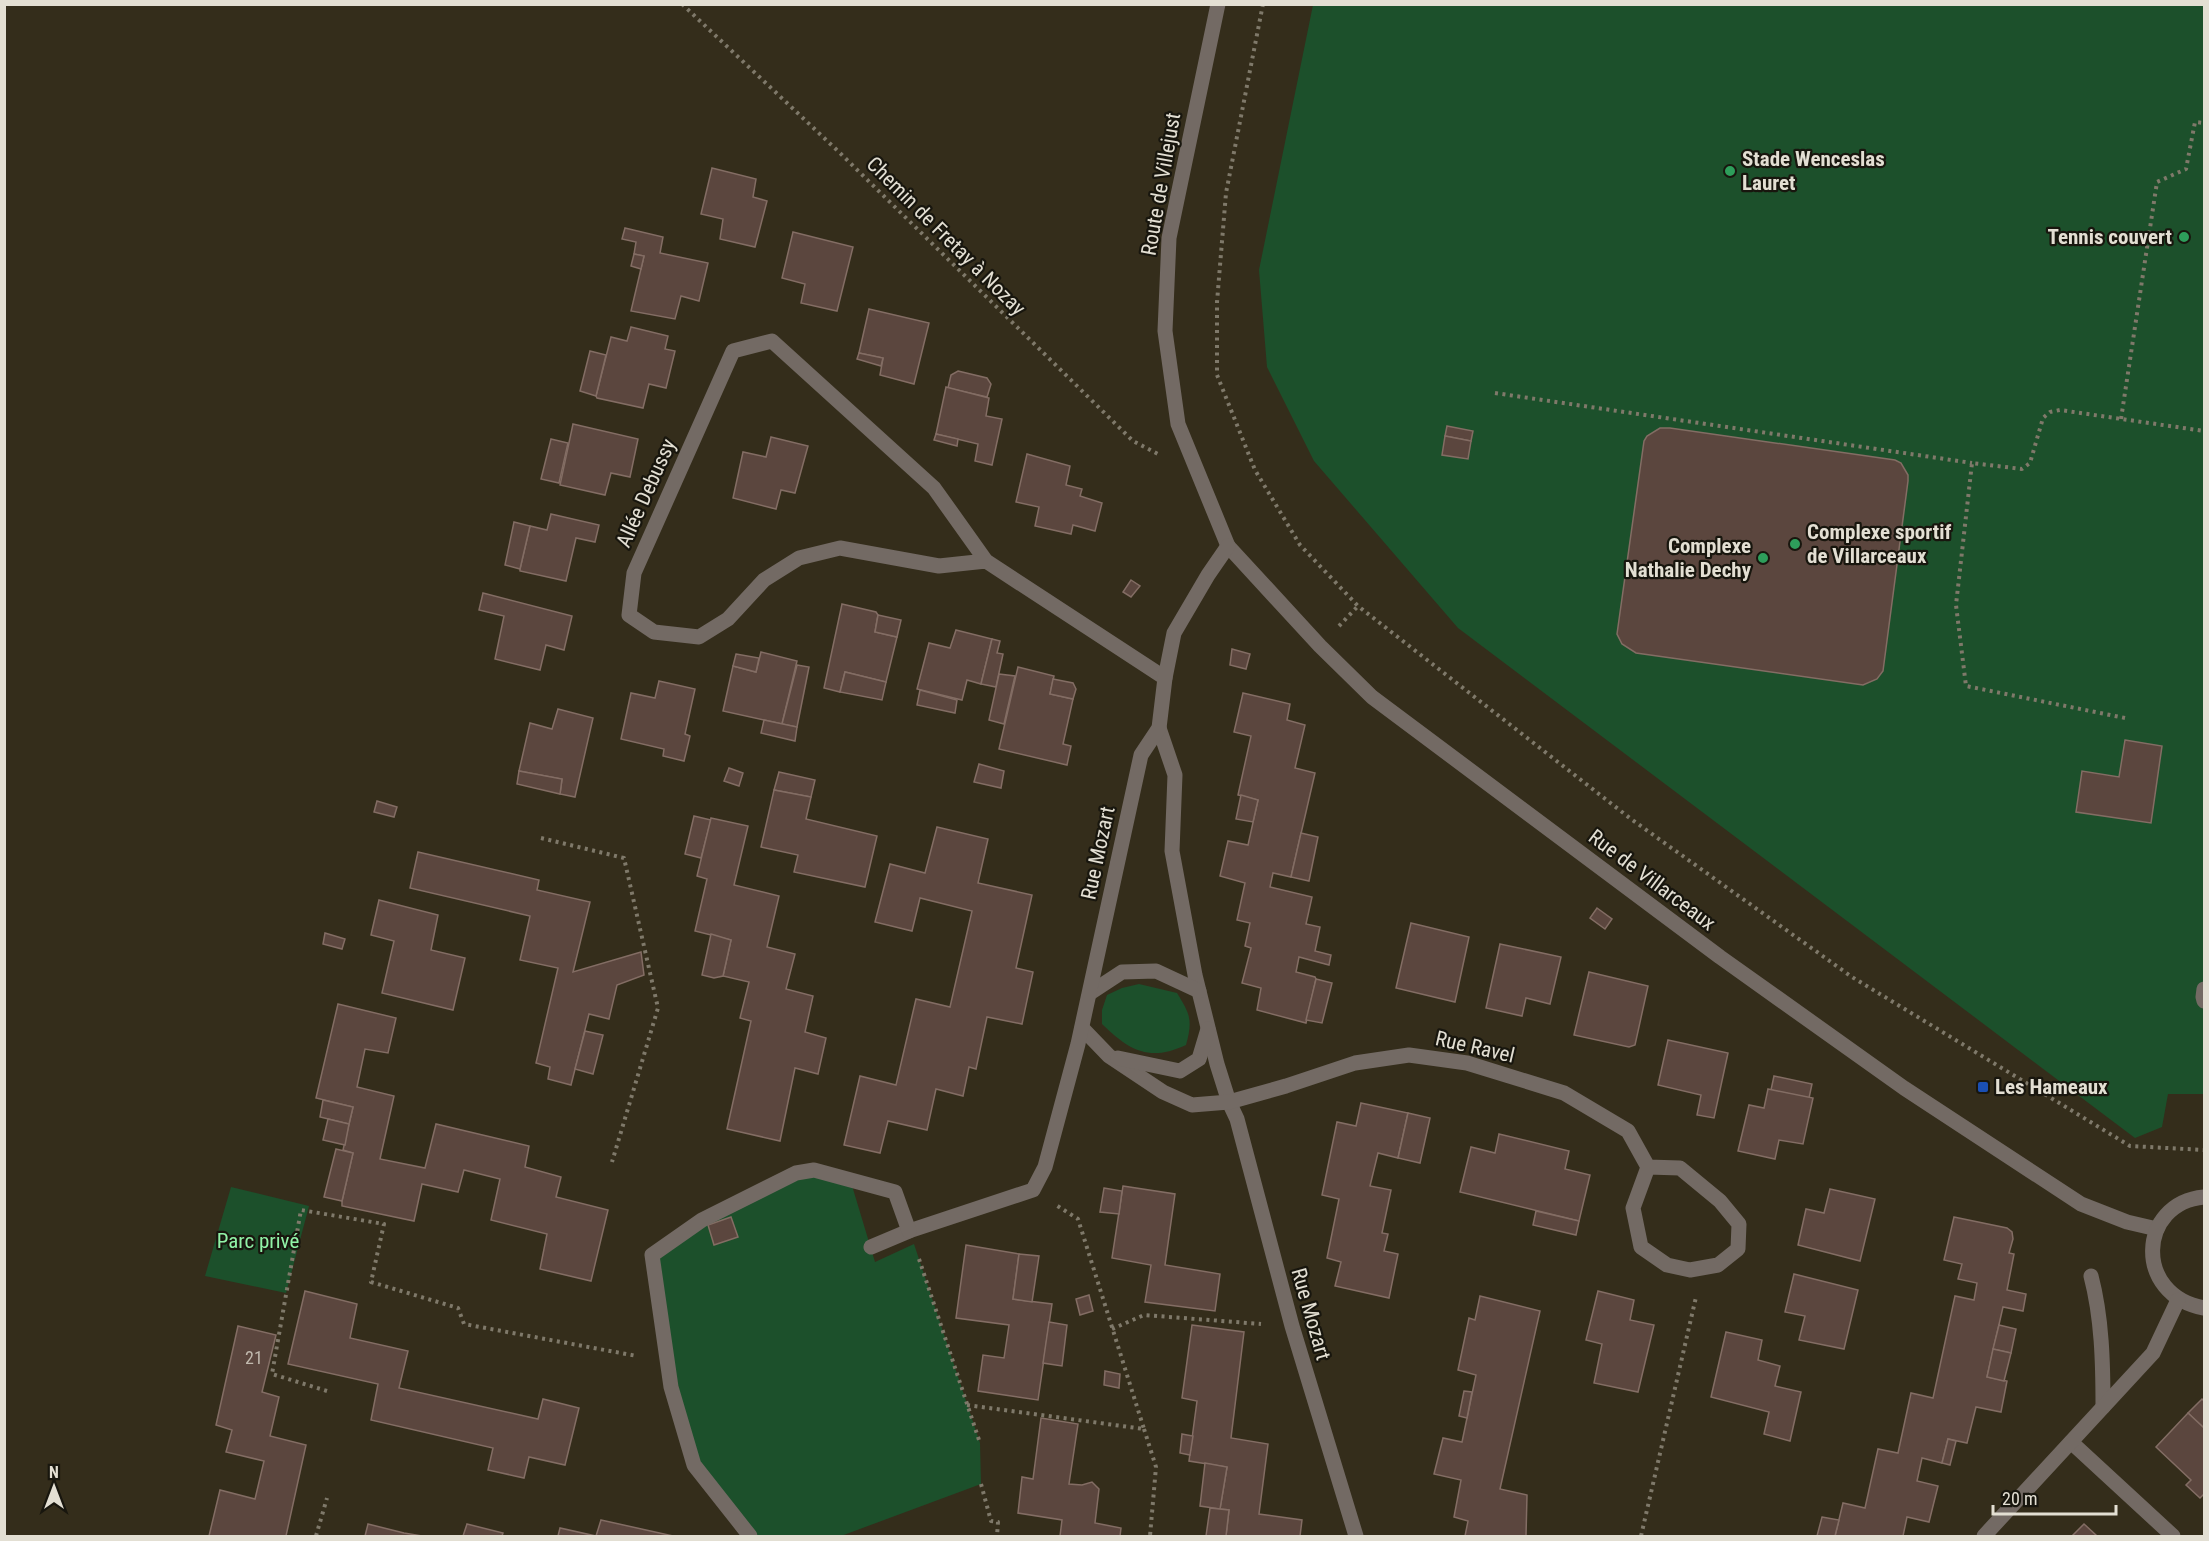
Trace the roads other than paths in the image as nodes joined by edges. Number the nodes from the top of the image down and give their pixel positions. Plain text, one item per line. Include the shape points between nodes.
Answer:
1 (1218, 4) edge
2 (1198, 476) joint
3 (1228, 546) junction
4 (986, 561) junction
5 (1165, 678) junction
6 (1159, 728) junction
7 (2205, 989) edge
8 (1199, 991) junction
9 (1090, 993) junction
10 (2205, 1001) edge
11 (1082, 1028) junction
12 (1208, 1029) junction
13 (1109, 1056) junction
14 (1229, 1102) junction
15 (1648, 1167) junction
16 (2205, 1197) edge
17 (2157, 1229) junction
18 (909, 1231) junction
19 (871, 1247) dead end
20 (2091, 1276) dead end
21 (2178, 1300) junction
22 (2205, 1308) edge
23 (2103, 1407) junction
24 (2071, 1442) junction
25 (750, 1536) edge
26 (1356, 1536) edge
27 (1984, 1536) edge
28 (2173, 1536) edge

1 - 2 street, Route de Villejust via 1169,238 1164,332 1178,424
2 - 3 street, Rue de Villarceaux
3 - 5 street, Rue Mozart via 1174,633
3 - 17 street, Rue de Villarceaux via 1372,697 1720,957 1904,1088 2081,1204
4 - 4 street, Allée Debussy via 934,488 772,341 733,351 634,573 629,615 654,632 699,637 728,619 764,580 799,558 840,548 939,566
4 - 5 street, Allée Debussy
5 - 6 street, Rue Mozart
6 - 8 street, Rue Mozart via 1175,775 1172,851
6 - 9 street, Rue Mozart via 1141,755
7 - 10 street
8 - 9 street via 1156,971 1122,972
8 - 12 street, Rue Mozart
9 - 11 street, Rue Mozart
11 - 13 street
11 - 18 street, Rue Mozart via 1045,1167 1033,1190
12 - 13 street via 1199,1059 1180,1071
12 - 14 street, Rue Mozart
13 - 14 street via 1163,1092 1192,1104
14 - 15 street, Rue Ravel via 1355,1063 1409,1055 1467,1063 1564,1093 1628,1131
14 - 26 street, Rue Mozart
15 - 15 street via 1633,1208 1641,1247 1668,1265 1690,1270 1718,1265 1738,1249 1739,1224 1720,1201 1680,1168
16 - 17 street via 2181,1204 2167,1214
17 - 21 street via 2153,1244 2157,1276
18 - 19 street
18 - 25 street via 895,1192 814,1170 796,1173 702,1220 651,1255 671,1387 694,1465
20 - 23 street via 2103,1363
21 - 22 street
21 - 23 street via 2153,1353
23 - 24 street
24 - 27 street
24 - 28 street

